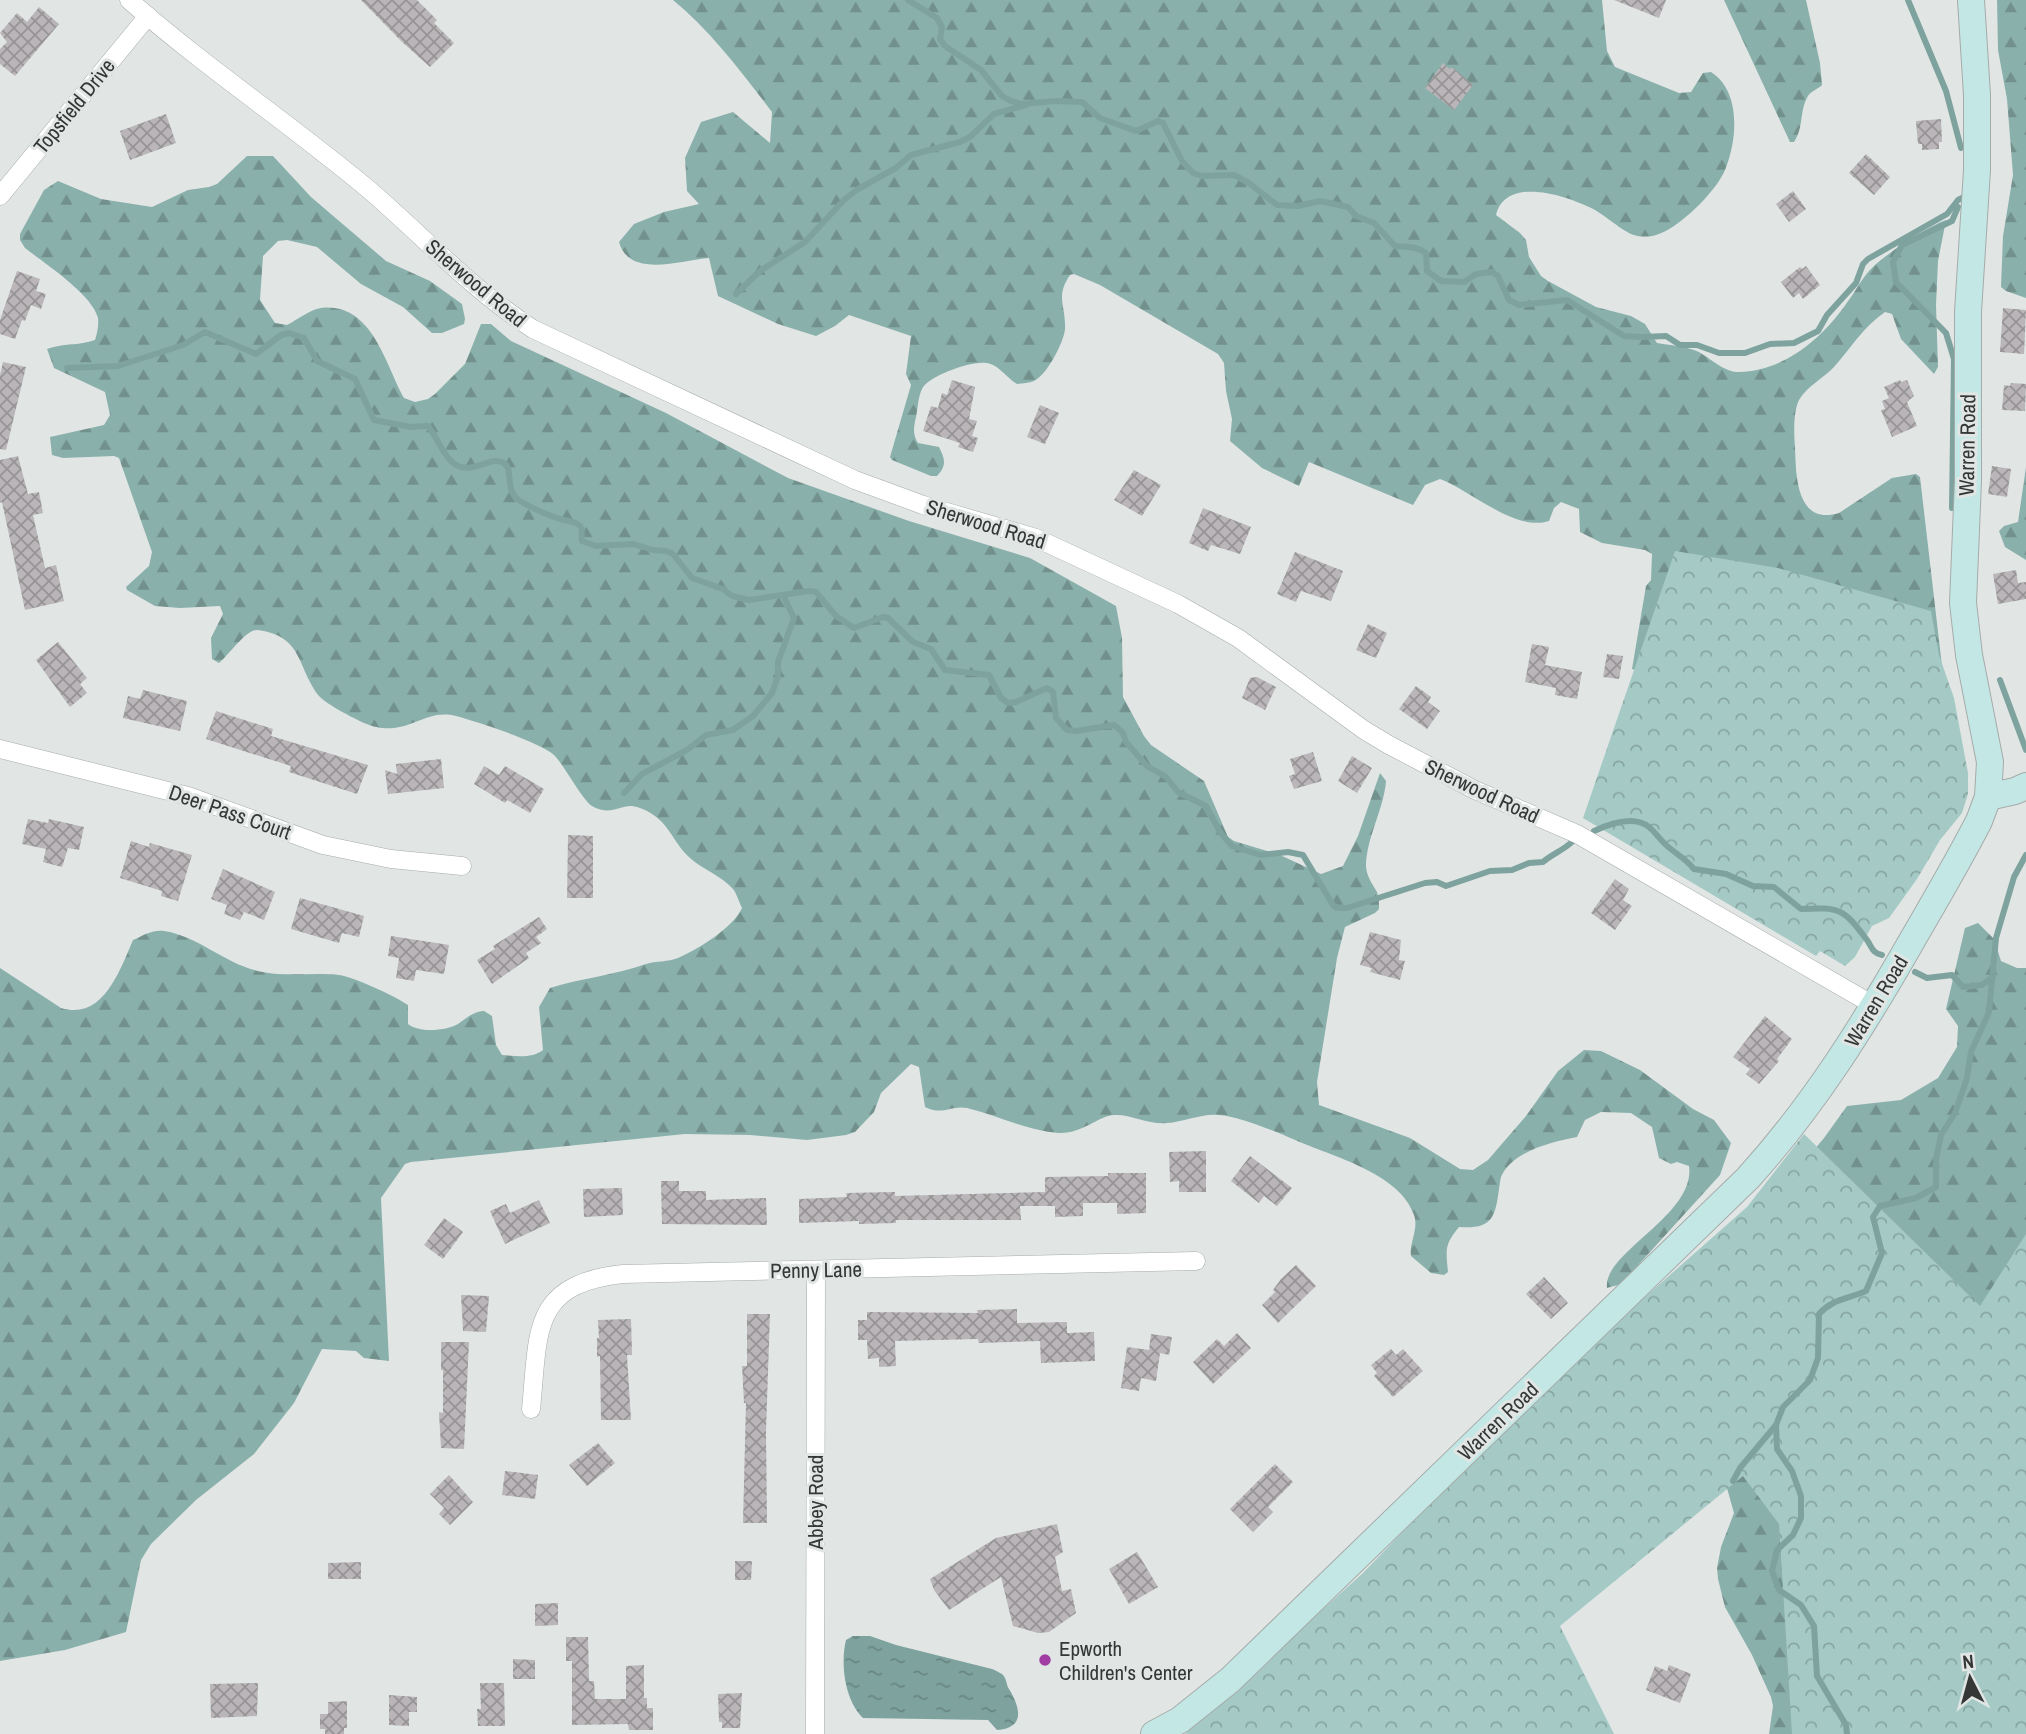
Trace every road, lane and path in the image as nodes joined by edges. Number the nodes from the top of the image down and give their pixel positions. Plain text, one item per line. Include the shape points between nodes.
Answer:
1 (129, 0) edge
2 (1971, 0) edge
3 (148, 16) junction
4 (0, 197) edge
5 (0, 749) edge
6 (2026, 786) edge
7 (1988, 797) junction
8 (462, 866) dead end
9 (1875, 1006) junction
10 (1196, 1261) dead end
11 (816, 1270) junction
12 (531, 1409) dead end
13 (815, 1734) edge
14 (1153, 1734) edge

1 - 3 street, Sherwood Road
2 - 7 street, Warren Road via 1978,170 1968,312 1963,603 1988,742
3 - 4 street, Topsfield Drive
3 - 9 street, Sherwood Road via 331,159 511,316 533,329 855,480 1036,538 1178,604 1238,638 1390,746 1475,790 1587,839
5 - 8 street, Deer Pass Court via 188,796 323,845 391,859
6 - 7 street
7 - 9 street, Warren Road via 1970,839
9 - 14 street, Warren Road via 1798,1120 1728,1198 1230,1680 1180,1720
10 - 11 street, Penny Lane
11 - 12 street, Penny Lane via 623,1274 575,1285 544,1317
11 - 13 street, Abbey Road

